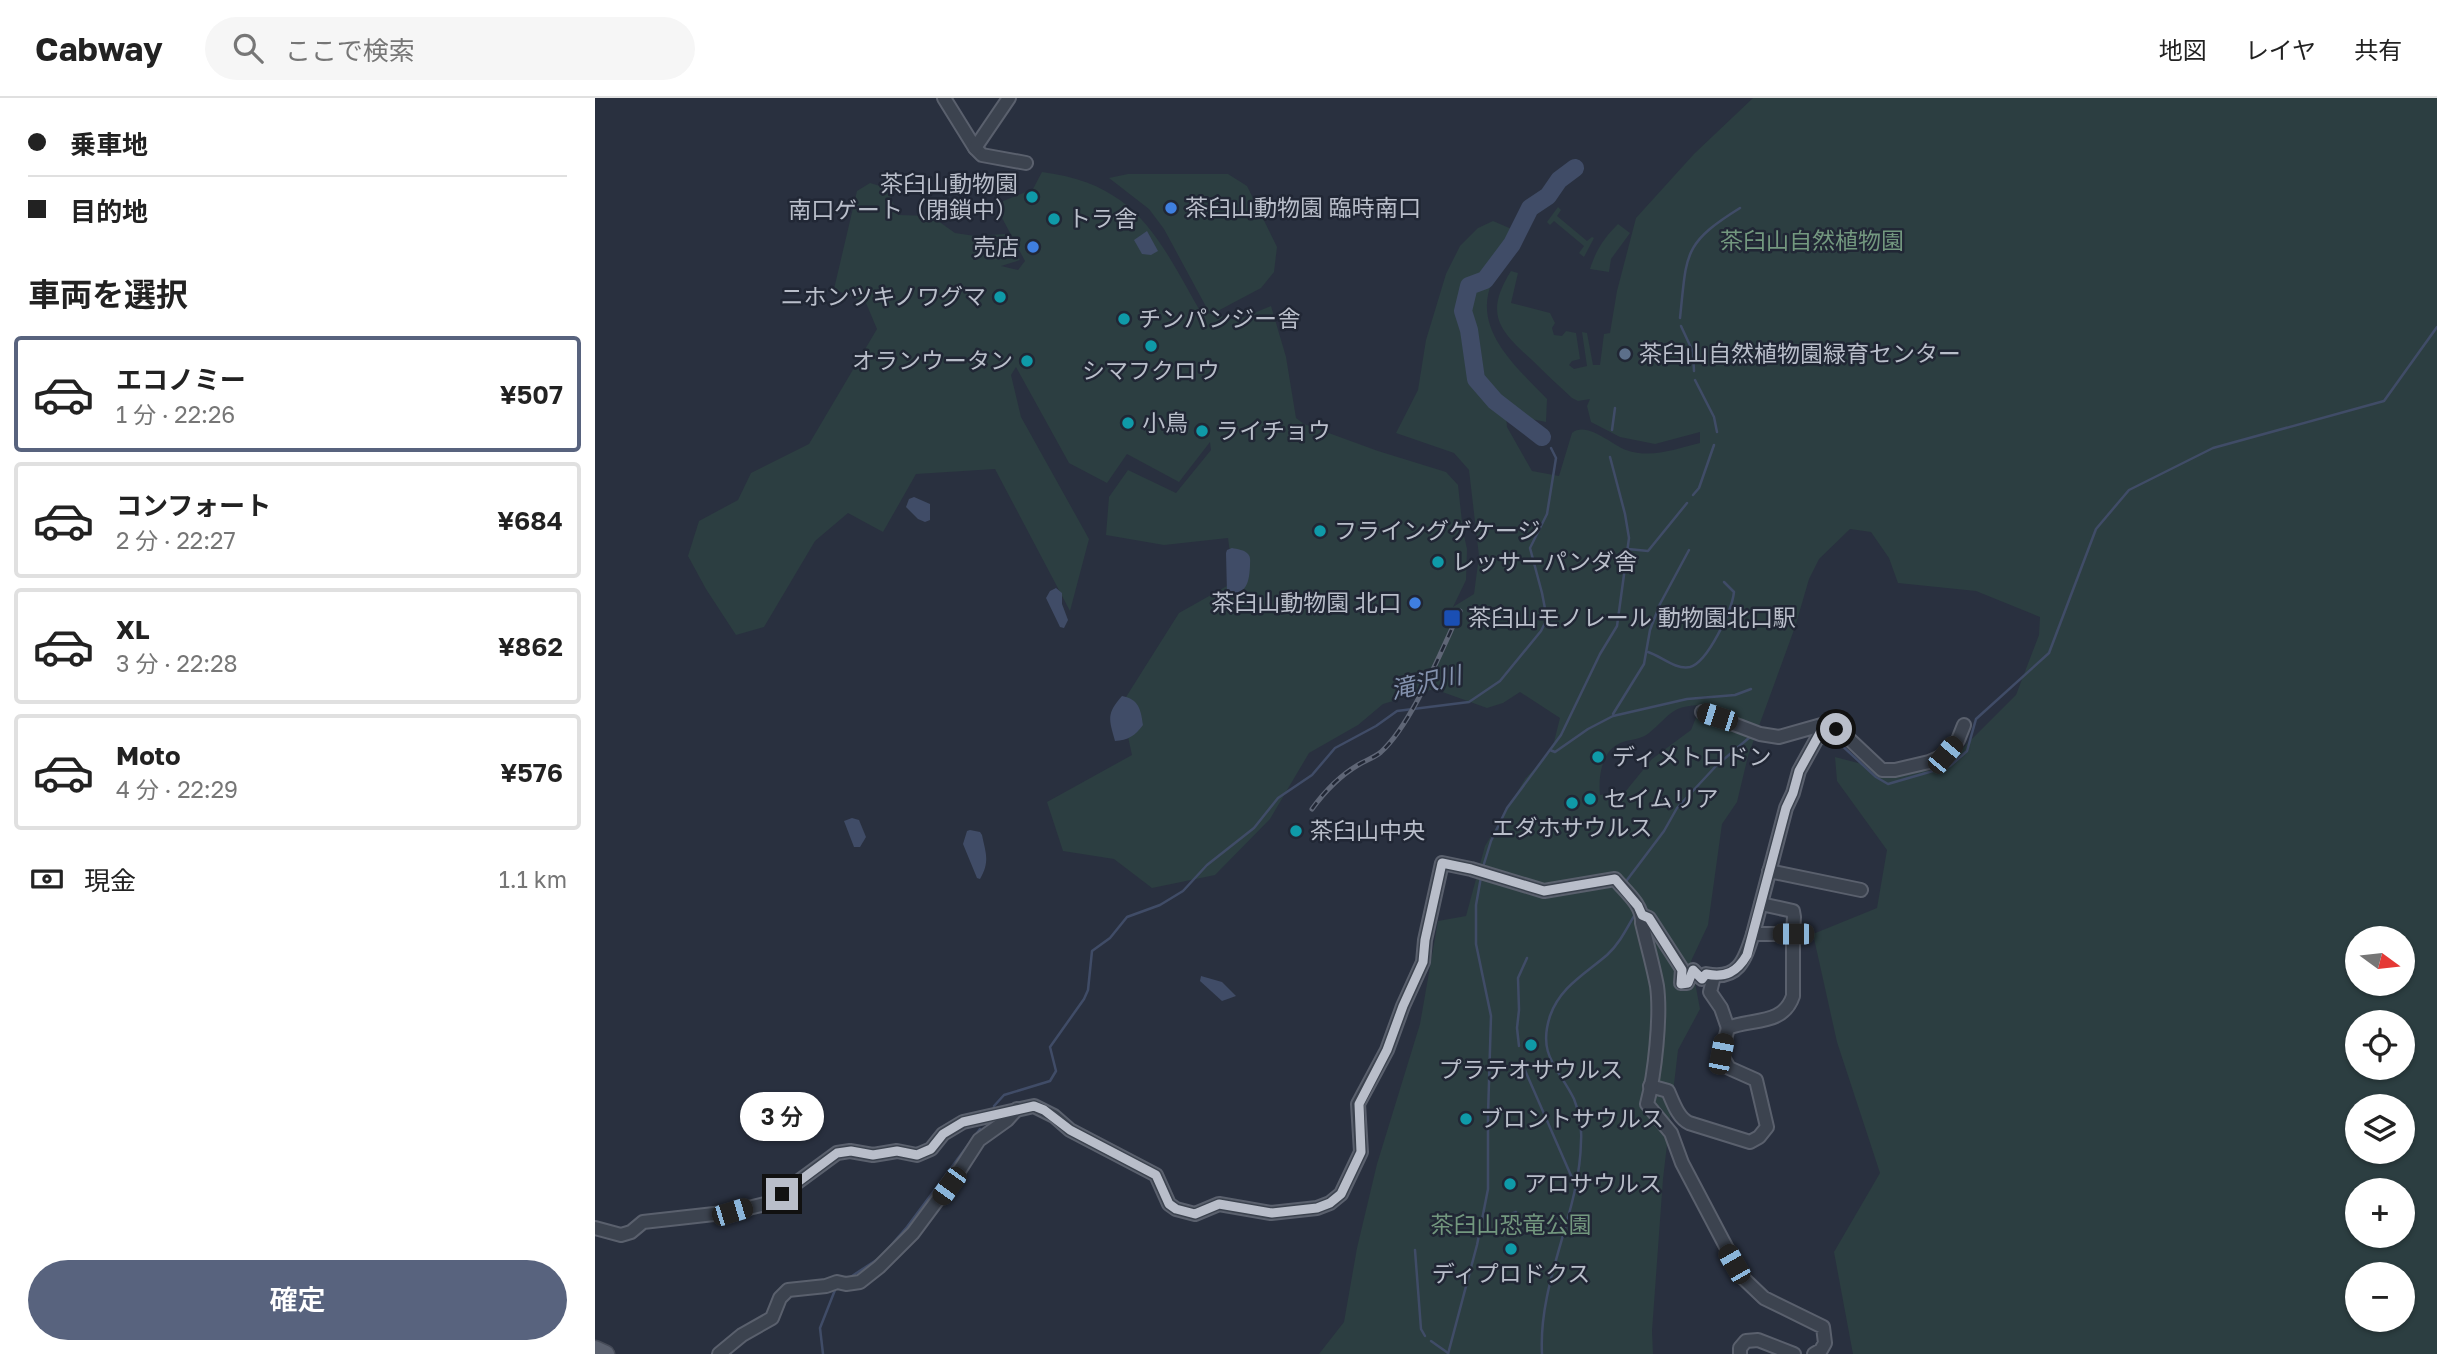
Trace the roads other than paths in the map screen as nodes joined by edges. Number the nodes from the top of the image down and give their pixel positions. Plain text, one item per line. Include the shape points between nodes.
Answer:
1 (943, 98) edge
2 (1009, 98) edge
3 (975, 148) junction
4 (1026, 163) dead end
5 (1702, 712) dead end
6 (1825, 724) junction
7 (1964, 725) dead end
8 (1769, 871) junction
9 (1861, 890) dead end
10 (1761, 904) junction
11 (1642, 915) junction
12 (1753, 934) junction
13 (1793, 934) junction
14 (1714, 976) junction
15 (1728, 1028) junction
16 (1650, 1086) junction
17 (1017, 1108) junction
18 (595, 1228) edge
19 (595, 1349) edge
20 (606, 1354) edge
21 (719, 1354) edge
22 (1740, 1354) edge
23 (1794, 1354) edge
24 (1814, 1354) edge

1 - 3 street
2 - 3 street
3 - 4 street via 982,155
5 - 6 street via 1779,737
6 - 7 street via 1882,769 1895,770 1945,755
6 - 8 street via 1799,771
8 - 9 street
8 - 10 street
10 - 12 street
10 - 13 street via 1793,911
11 - 14 street via 1649,918 1682,970 1681,984 1688,983 1693,970 1702,979 1706,974
11 - 16 street via 1658,999
11 - 17 street via 1615,879 1544,891 1442,863 1423,962 1359,1104 1361,1152 1341,1194 1317,1208 1272,1213 1219,1204 1195,1214 1176,1209 1156,1175 1147,1169 1070,1130 1044,1110
12 - 13 street
12 - 14 street via 1740,966
13 - 15 street via 1790,1005 1769,1020
14 - 15 street via 1710,992
15 - 16 street via 1721,1054 1729,1068 1756,1080 1767,1127 1759,1137 1750,1142 1683,1120 1668,1091
16 - 24 street via 1647,1104 1671,1133 1742,1277 1763,1298 1823,1327 1825,1343
17 - 18 street via 963,1122 917,1155 837,1153 769,1203 643,1222 621,1235
17 - 21 street via 979,1140 921,1222 879,1267 860,1282 788,1290 772,1318
19 - 20 main road
22 - 23 street via 1746,1341 1758,1340

